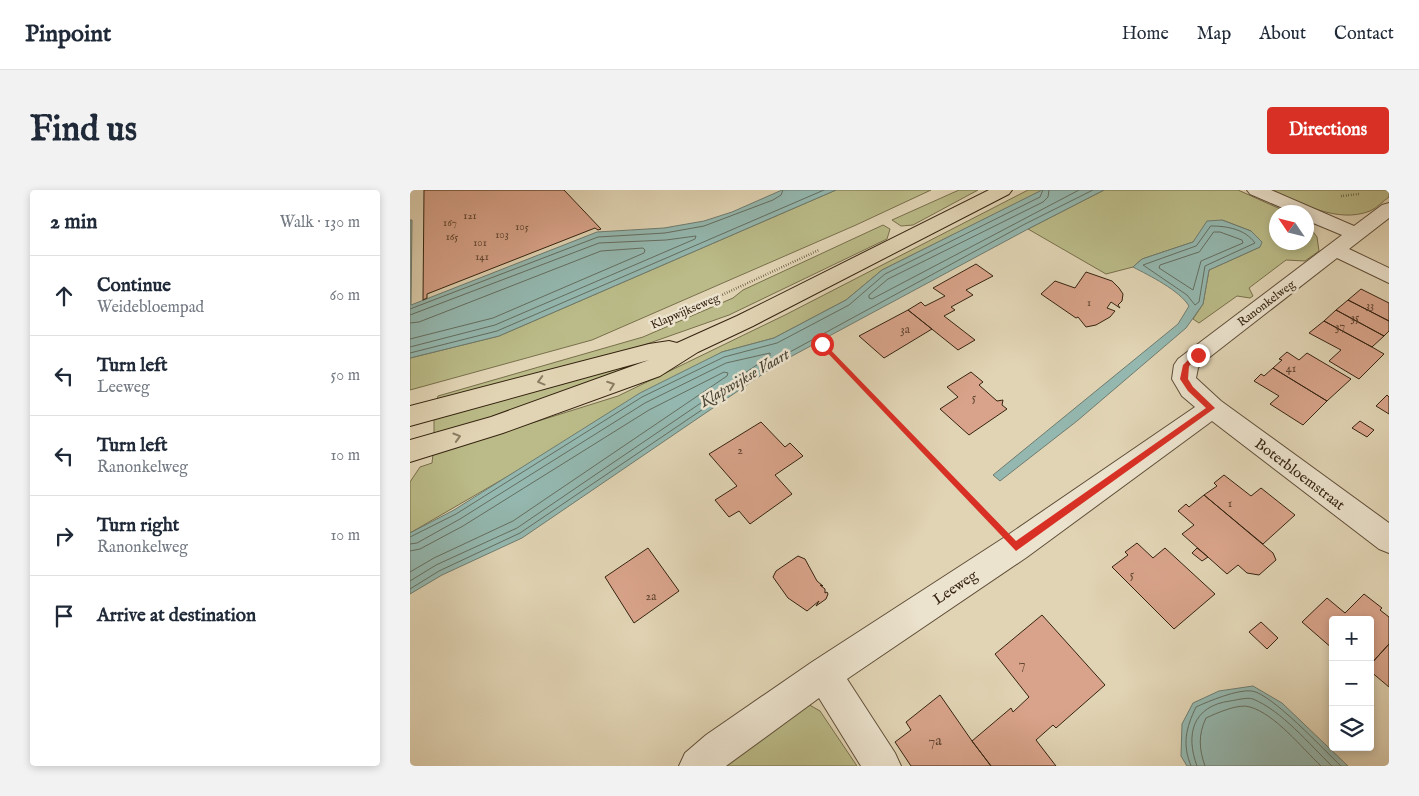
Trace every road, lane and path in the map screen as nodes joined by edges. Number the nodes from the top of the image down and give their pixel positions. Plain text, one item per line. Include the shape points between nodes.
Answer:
1 (1003, 190) edge
2 (1256, 190) edge
3 (1289, 205) edge
4 (1389, 209) edge
5 (1314, 216) edge
6 (1356, 234) junction
7 (822, 248) dead end
8 (1336, 250) junction
9 (1389, 276) edge
10 (663, 322) dead end
11 (822, 344) dead end
12 (690, 346) junction
13 (1212, 408) junction
14 (410, 416) edge
15 (410, 451) edge
16 (1389, 540) edge
17 (1016, 547) junction
18 (824, 674) junction
19 (698, 766) edge
20 (882, 766) edge

1 - 12 main road, Klapwijkseweg via 745,322
2 - 3 street
4 - 6 street, Ranonkelweg
5 - 6 street
6 - 8 street, Ranonkelweg
7 - 10 path, Klapwijkseweg
8 - 9 street
8 - 13 street, Ranonkelweg via 1186,365 1184,379
11 - 17 path
12 -> 14 main road, Klapwijkseweg via 649,352
15 -> 12 main road, Klapwijkseweg via 494,426 652,370
13 - 16 street, Boterbloemstraat
13 - 17 street, Leeweg
17 - 18 street, Leeweg
18 - 19 street, Leeweg
18 - 20 street

